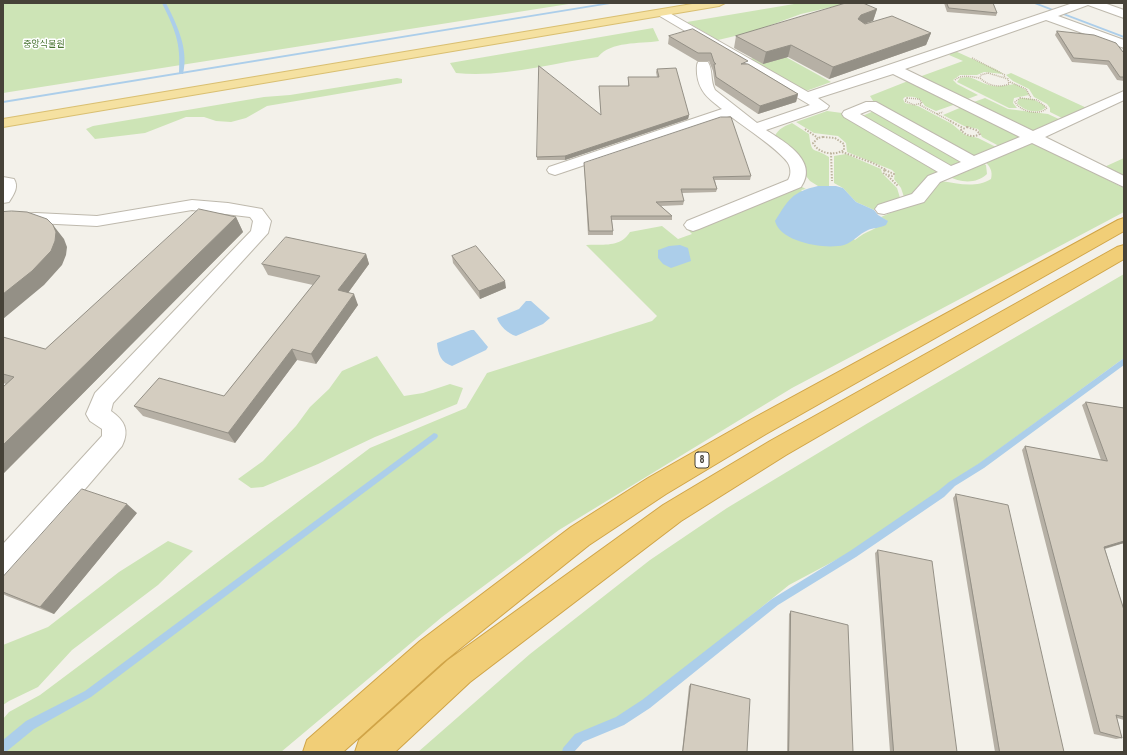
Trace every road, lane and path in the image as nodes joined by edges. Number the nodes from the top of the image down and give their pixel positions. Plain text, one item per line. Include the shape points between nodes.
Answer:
1 (719, 3) edge
2 (1084, 3) edge
3 (1093, 3) edge
4 (662, 13) junction
5 (1054, 13) junction
6 (1124, 14) edge
7 (937, 42) dead end
8 (1124, 44) edge
9 (952, 48) junction
10 (703, 65) edge
11 (894, 69) junction
12 (1004, 77) junction
13 (1010, 82) junction
14 (1124, 95) edge
15 (1031, 98) junction
16 (823, 99) junction
17 (920, 105) junction
18 (859, 110) junction
19 (731, 111) junction
20 (3, 123) edge
21 (963, 128) junction
22 (755, 129) junction
23 (1031, 137) junction
24 (842, 152) junction
25 (831, 153) junction
26 (973, 162) junction
27 (555, 170) dead end
28 (886, 170) junction
29 (950, 172) junction
30 (832, 181) dead end
31 (1124, 182) edge
32 (884, 209) dead end
33 (3, 220) edge
34 (1124, 224) edge
35 (693, 225) dead end
36 (1124, 251) edge
37 (3, 564) edge
38 (319, 752) edge
39 (371, 752) edge

1 - 4 main road
2 - 5 street
3 - 6 street
4 - 16 street via 807,97
4 - 20 main road
5 - 8 street
5 - 9 street
7 - 9 street
9 - 11 street
9 - 12 path via 998,70 1005,75
10 - 19 street via 705,85 709,92
11 - 16 street
11 - 23 street
12 - 13 path
12 - 13 path via 988,73 981,75 980,78 985,83 996,86 1006,86
13 - 15 path via 1024,87
14 - 23 street
15 - 15 path via 1020,98 1015,102 1024,110 1046,110 1046,105
16 - 18 street via 841,101
16 - 22 street
17 - 17 path via 922,101 915,98 905,99 908,103
17 - 21 path
18 - 26 street via 871,105
18 - 29 street via 849,114
19 - 22 street
19 - 27 street
21 - 21 path via 962,132 970,136 980,134 972,128
22 - 35 street via 792,156 799,167 800,177 795,183
23 - 26 street
23 - 31 street
24 - 25 path
24 - 25 path via 846,147 836,138 824,136 815,140 814,146
24 - 28 path
25 - 30 path
26 - 29 street
28 - 28 path via 884,174 894,174
29 - 32 street via 934,179 918,198
33 - 37 street via 36,218 96,221 192,205 256,213 262,221 260,233 103,399 98,414 113,425 114,439
34 - 38 highway, 8 via 758,427 657,486 593,528 431,652
36 - 39 highway via 778,448 672,512 460,670

